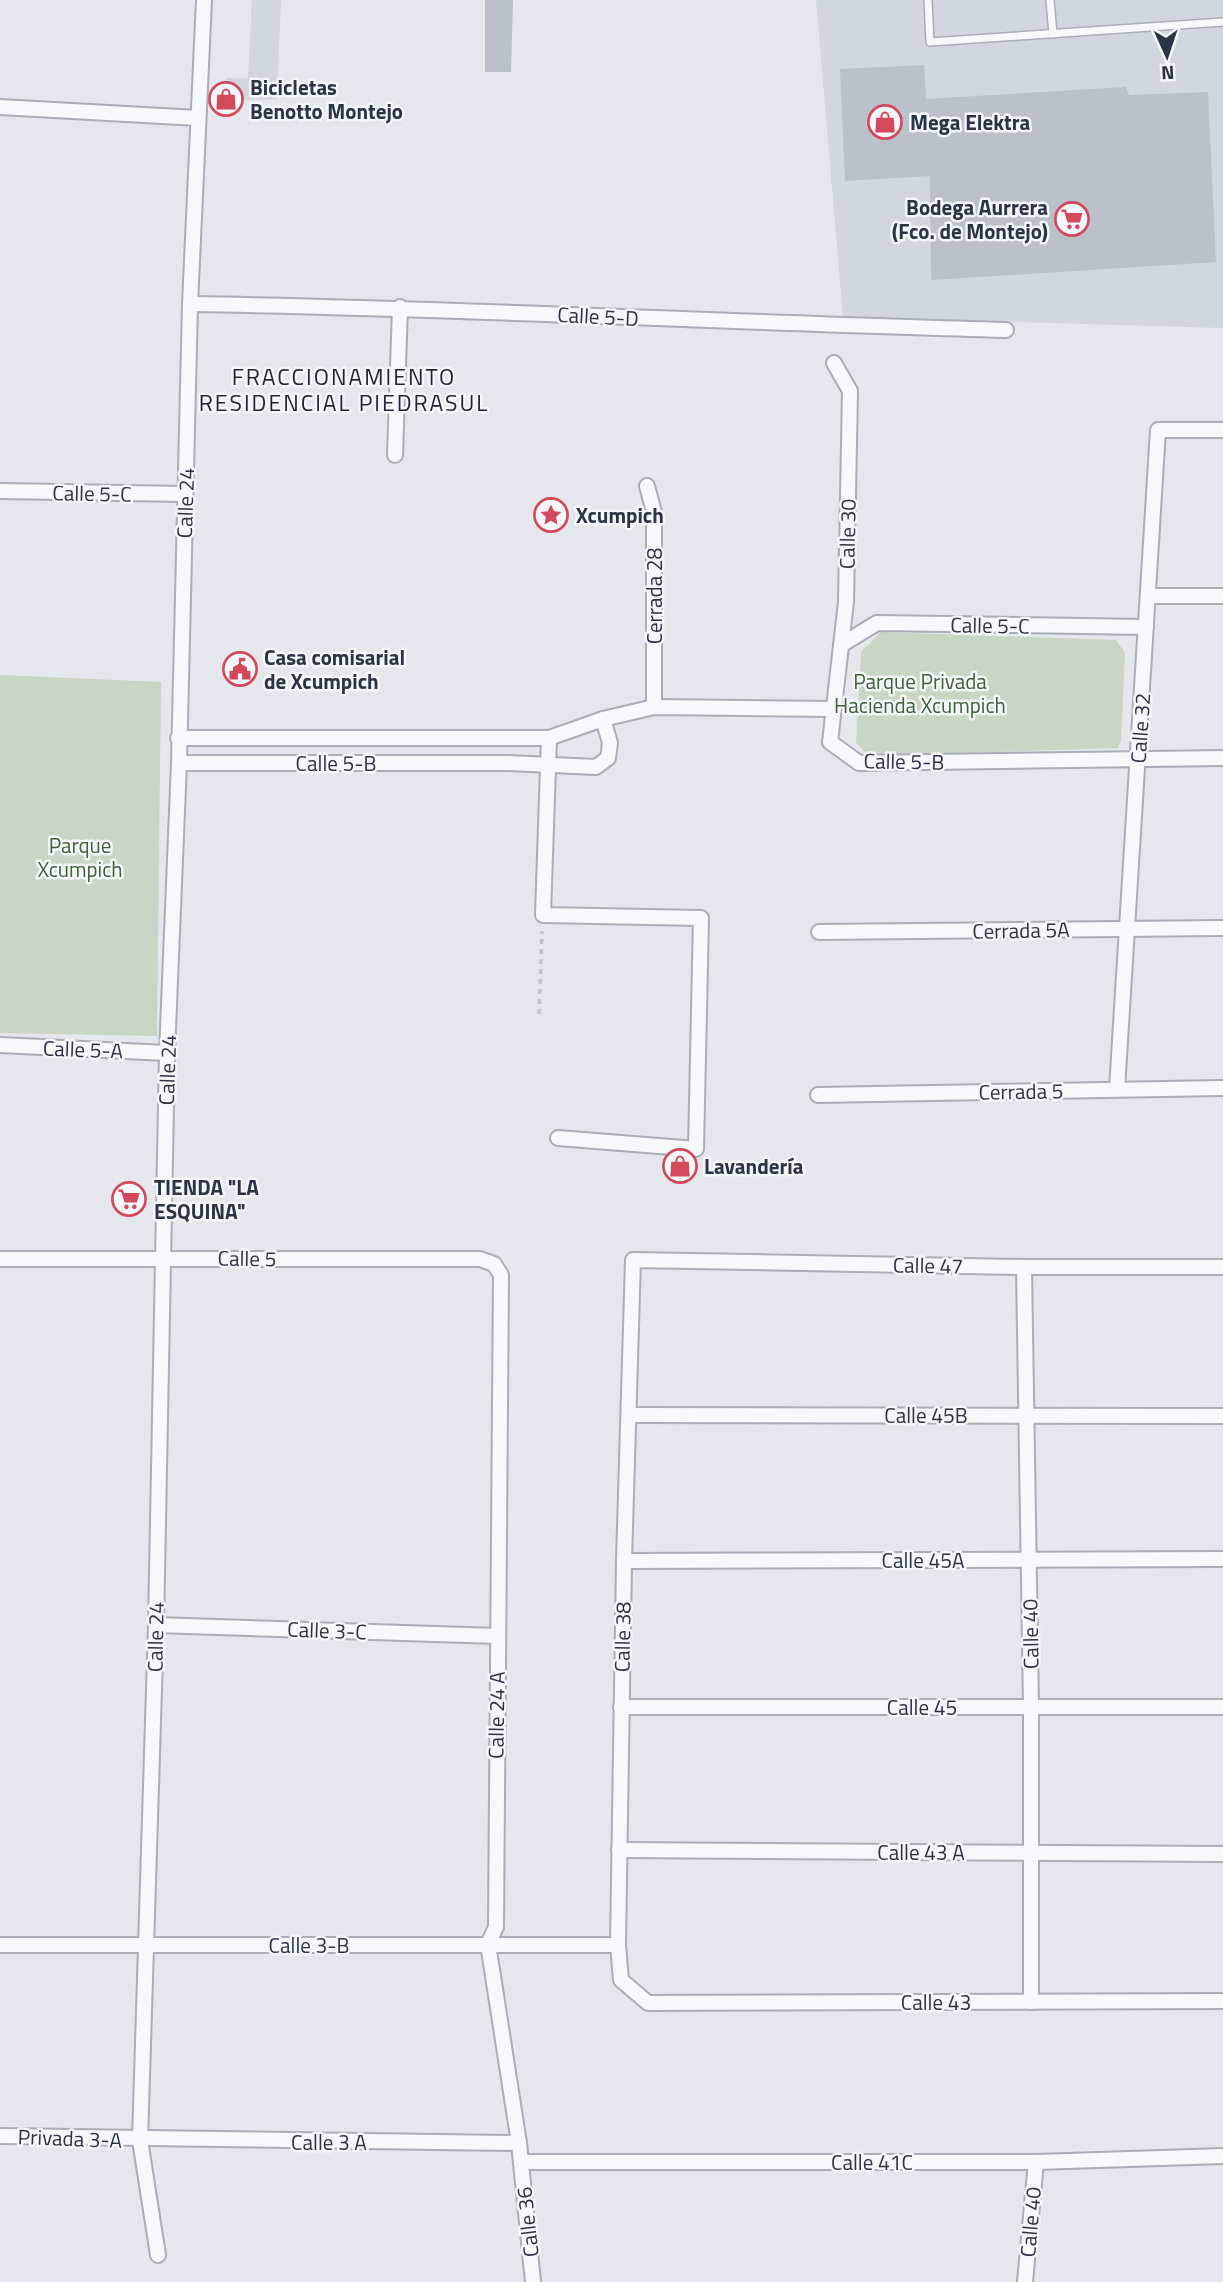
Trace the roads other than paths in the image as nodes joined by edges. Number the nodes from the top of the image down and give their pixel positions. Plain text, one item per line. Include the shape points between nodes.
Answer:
1 (204, 0) edge
2 (928, 0) edge
3 (1050, 0) edge
4 (1223, 22) edge
5 (1053, 34) junction
6 (0, 107) edge
7 (198, 118) junction
8 (190, 304) junction
9 (400, 307) junction
10 (1006, 330) dead end
11 (834, 363) dead end
12 (1223, 430) edge
13 (395, 455) dead end
14 (647, 486) dead end
15 (0, 491) edge
16 (185, 494) junction
17 (1148, 596) junction
18 (1223, 596) edge
19 (1146, 628) junction
20 (841, 645) junction
21 (654, 707) junction
22 (834, 709) junction
23 (603, 719) junction
24 (178, 738) junction
25 (549, 738) junction
26 (1223, 758) edge
27 (1138, 759) junction
28 (179, 763) junction
29 (548, 765) junction
30 (1223, 928) edge
31 (1127, 929) junction
32 (819, 932) dead end
33 (0, 1045) edge
34 (167, 1053) junction
35 (1223, 1088) edge
36 (1117, 1089) junction
37 (818, 1094) dead end
38 (558, 1138) dead end
39 (163, 1258) junction
40 (0, 1259) edge
41 (633, 1260) joint
42 (494, 1264) joint
43 (1024, 1267) junction
44 (1223, 1267) edge
45 (629, 1415) junction
46 (1026, 1415) junction
47 (1223, 1416) edge
48 (1223, 1559) edge
49 (1029, 1560) junction
50 (624, 1561) junction
51 (156, 1625) junction
52 (498, 1636) junction
53 (621, 1707) junction
54 (1031, 1707) junction
55 (1223, 1707) edge
56 (619, 1850) junction
57 (1030, 1853) junction
58 (1223, 1854) edge
59 (488, 1944) junction
60 (0, 1945) edge
61 (618, 1945) junction
62 (146, 1946) junction
63 (1031, 2001) junction
64 (1223, 2001) edge
65 (648, 2003) joint
66 (0, 2136) edge
67 (140, 2140) junction
68 (519, 2143) junction
69 (1223, 2156) edge
70 (521, 2162) junction
71 (1036, 2162) junction
72 (158, 2255) dead end
73 (533, 2282) edge
74 (1025, 2282) edge

1 - 7 street, Calle 24
2 - 5 lane via 930,43
3 - 5 lane
4 - 5 lane
6 - 7 street
7 - 8 street, Calle 24
8 - 9 street, Calle 5-D
8 - 16 street, Calle 24
9 - 10 street, Calle 5-D
9 - 13 street
11 - 20 street, Calle 30 via 850,391
12 - 17 street, Calle 32 via 1158,430
14 - 21 street, Cerrada 28 via 654,512
15 - 16 street, Calle 5-C
16 - 24 street, Calle 24
17 - 18 street
17 - 19 street, Calle 32
19 - 20 street, Calle 5-C via 877,623
19 - 27 street, Calle 32
20 - 22 street, Calle 30
21 - 22 street, Calle 5-B
21 - 23 street, Calle 5-B
22 - 27 street, Calle 5-B via 830,742 859,763
23 - 25 street, Calle 5-B
23 - 29 street, Calle 5-B via 610,743 608,758 596,767
24 - 25 street, Calle 5-B
24 - 28 street, Calle 24
25 - 29 street
26 - 27 street
27 - 31 street, Calle 32
28 - 29 street, Calle 5-B
28 - 34 street, Calle 24
29 - 38 street via 543,915 701,918 696,1149
30 - 31 street, Cerrada 5A
31 - 32 street, Cerrada 5A
31 - 36 street, Calle 32
33 - 34 street, Calle 5-A
34 - 39 street, Calle 24
35 - 36 street, Cerrada 5
36 - 37 street, Cerrada 5
39 - 40 street, Calle 5
39 - 42 street, Calle 5 via 480,1259
39 - 51 street, Calle 24
41 - 43 street, Calle 47
41 - 45 street, Calle 38
42 - 52 street, Calle 24 A via 501,1275
43 - 44 street, Calle 47
43 - 46 street, Calle 40
45 - 46 street, Calle 45B
45 - 50 street, Calle 38
46 - 47 street, Calle 45B
46 - 49 street, Calle 40
48 - 49 street, Calle 45A
49 - 50 street, Calle 45A
49 - 54 street, Calle 40
50 - 53 street, Calle 38
51 - 52 street, Calle 3-C
51 - 62 street, Calle 24
52 - 59 street, Calle 24 A via 496,1927
53 - 54 street, Calle 45
53 - 56 street, Calle 38
54 - 55 street, Calle 45
54 - 57 street, Calle 40
56 - 57 street, Calle 43 A
56 - 61 street, Calle 38
57 - 58 street, Calle 43 A
57 - 63 street, Calle 40
59 - 61 street, Calle 3-B
59 - 62 street, Calle 3-B
59 - 68 street, Calle 24 A
60 - 62 street, Calle 3-B
61 - 65 street, Calle 38 via 621,1980
62 - 67 street, Calle 24
63 - 64 street, Calle 43
63 - 65 street, Calle 43
66 - 67 street, Privada 3-A
67 - 68 street, Calle 3 A
67 - 72 street, Calle 24
68 - 70 street, Calle 24 A
69 - 71 street, Calle 41C
70 - 71 street, Calle 41C
70 - 73 street, Calle 36
71 - 74 street, Calle 40

